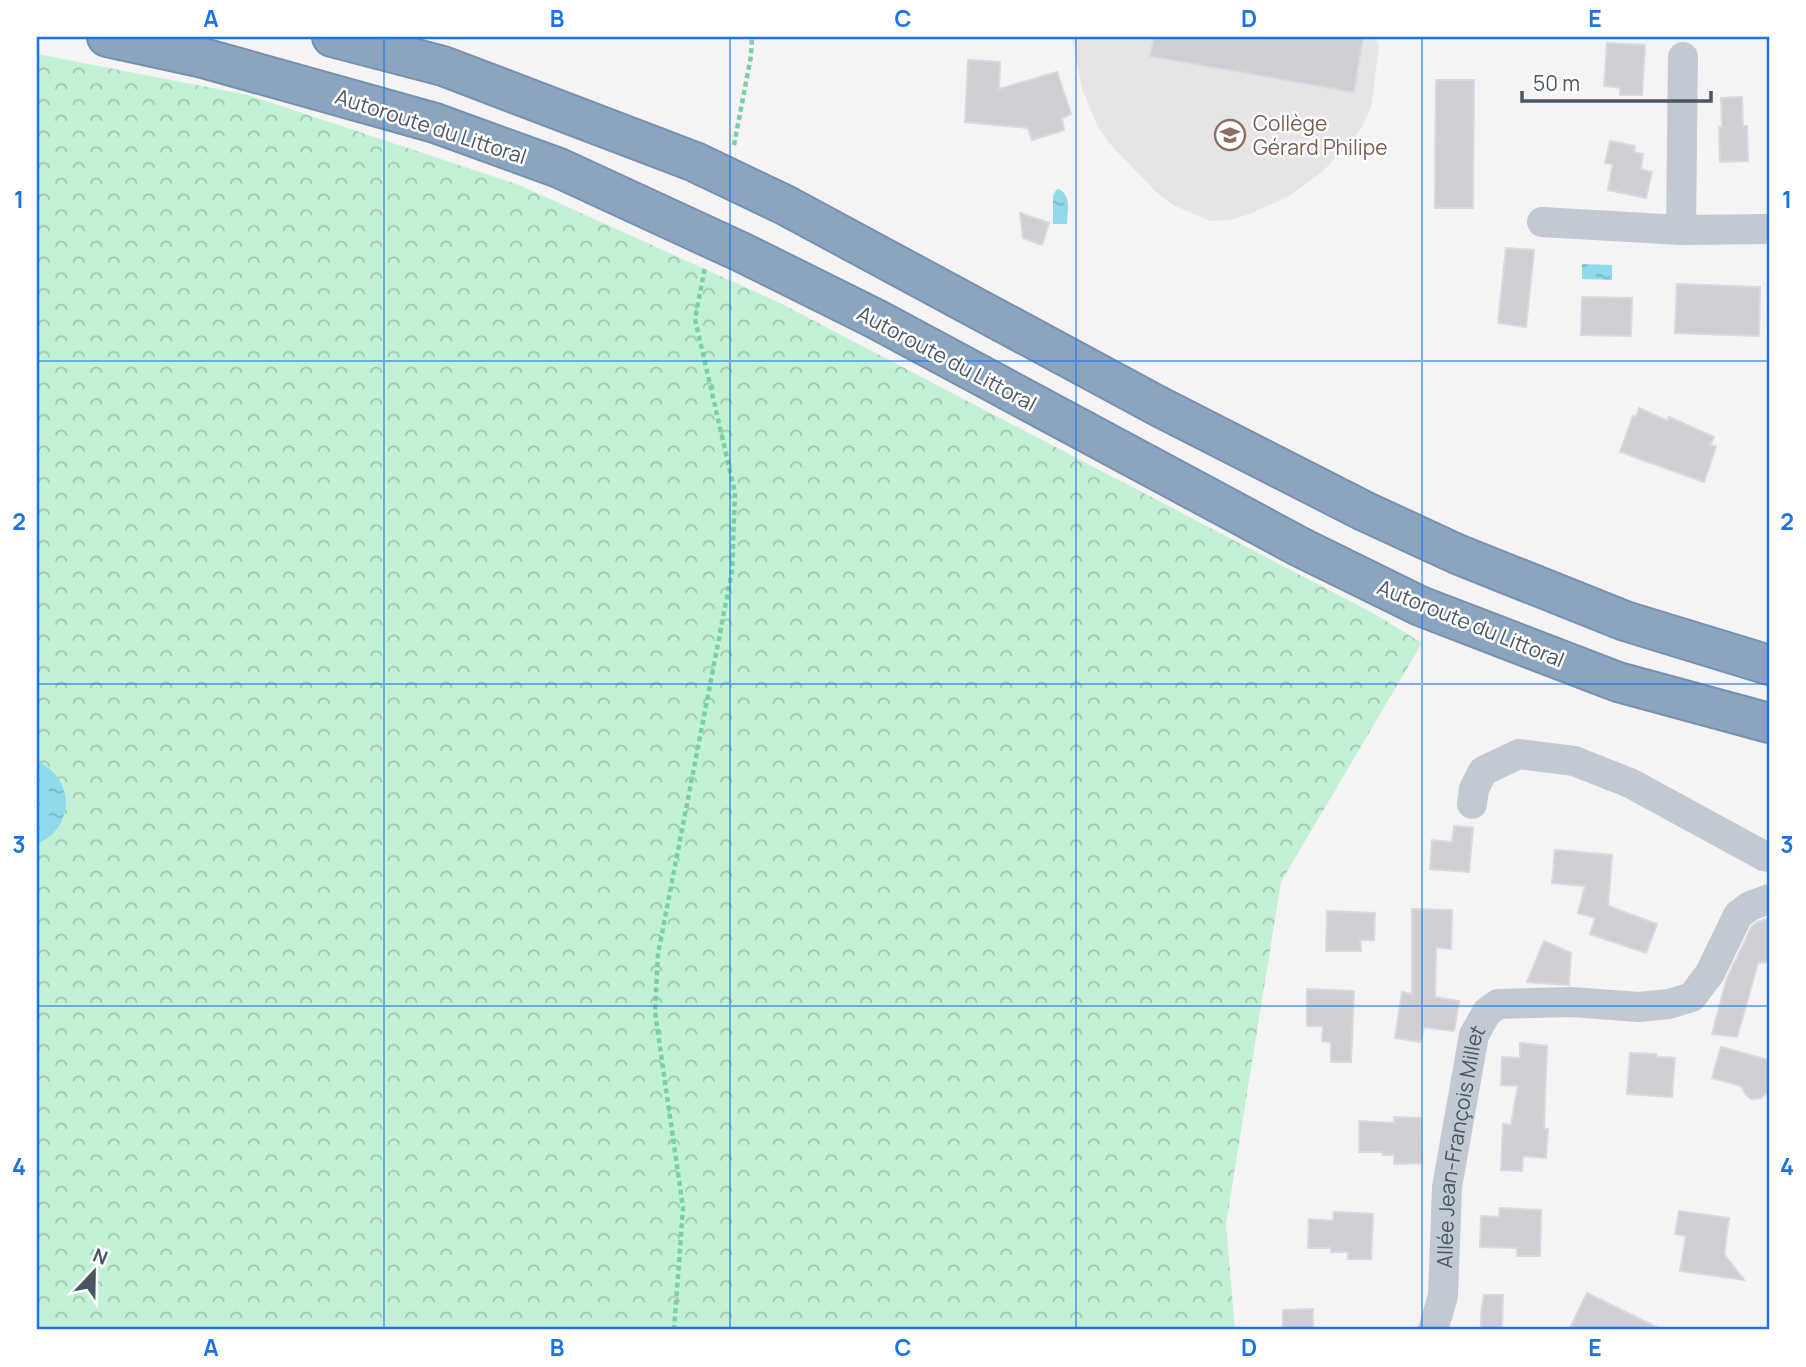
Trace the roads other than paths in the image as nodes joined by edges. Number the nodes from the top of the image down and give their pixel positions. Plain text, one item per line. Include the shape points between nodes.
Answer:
1 (107, 37) edge
2 (332, 37) edge
3 (1683, 57) dead end
4 (1542, 222) dead end
5 (1769, 229) edge
6 (1681, 230) junction
7 (1769, 665) edge
8 (1769, 723) edge
9 (1472, 804) dead end
10 (1769, 857) edge
11 (1769, 899) edge
12 (1433, 1330) edge

1 - 8 highway, Autoroute du Littoral via 203,58 435,123 559,168 876,319 1300,547 1420,606 1618,682
2 - 7 highway via 443,66 695,162 785,205 1364,511 1457,554 1625,621
3 - 6 street
4 - 6 street
5 - 6 street
9 - 10 street via 1483,771 1519,754 1574,761 1630,783
11 - 12 street, Allée Jean-François Millet via 1738,915 1710,973 1692,997 1639,1007 1498,1003 1487,1013 1474,1035 1447,1187 1443,1296

